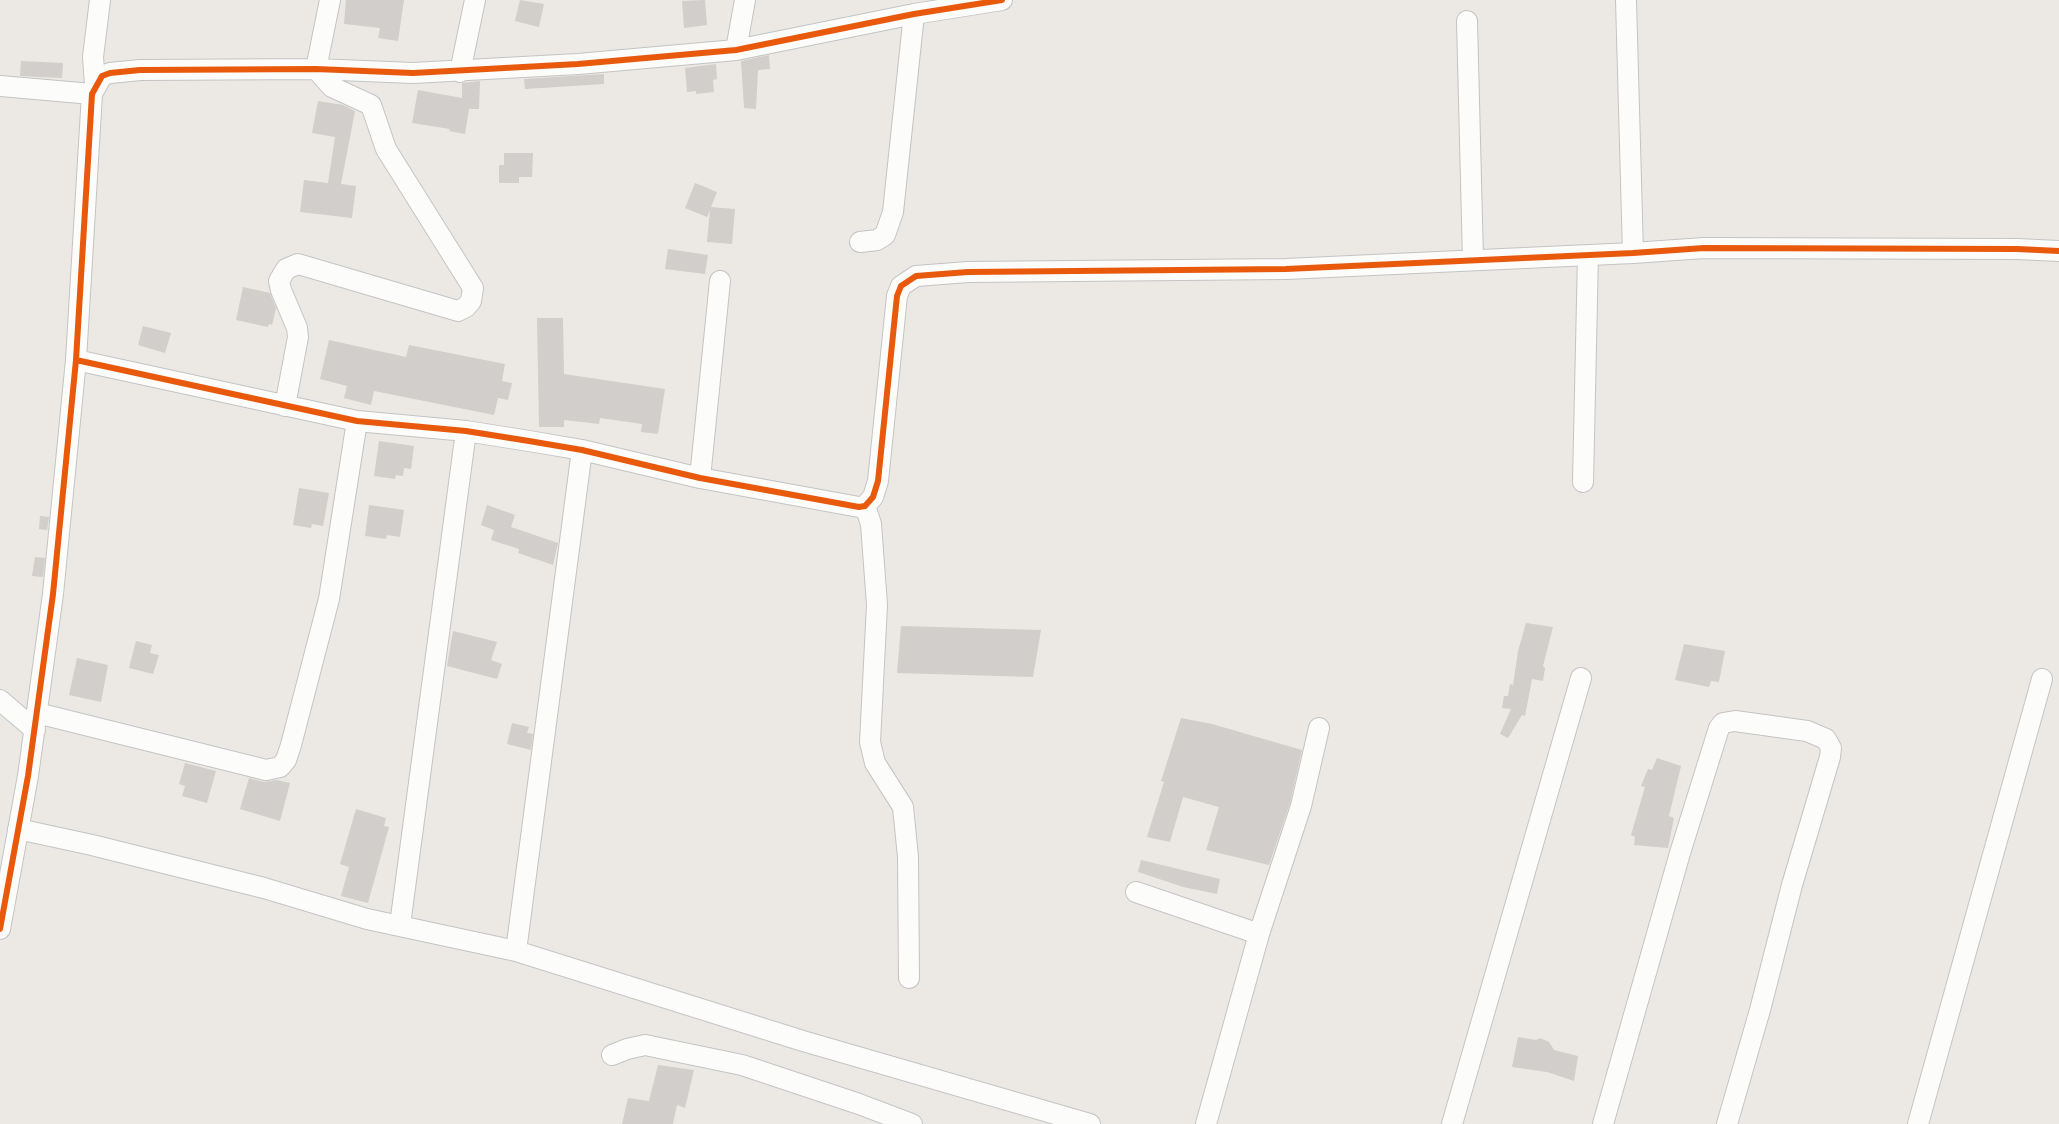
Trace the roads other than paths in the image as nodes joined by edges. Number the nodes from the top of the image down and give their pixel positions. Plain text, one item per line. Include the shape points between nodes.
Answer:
1 (100, 0) edge
2 (330, 0) edge
3 (475, 0) edge
4 (745, 0) edge
5 (1002, 0) edge
6 (1626, 0) edge
7 (914, 14) junction
8 (1467, 21) dead end
9 (736, 50) junction
10 (316, 69) junction
11 (460, 72) junction
12 (0, 86) edge
13 (94, 89) junction
14 (860, 242) dead end
15 (2059, 251) edge
16 (1633, 253) junction
17 (1588, 255) junction
18 (1473, 260) junction
19 (720, 281) dead end
20 (76, 360) junction
21 (285, 406) junction
22 (357, 420) junction
23 (466, 431) junction
24 (582, 450) junction
25 (700, 478) junction
26 (1583, 482) dead end
27 (865, 506) junction
28 (1581, 678) dead end
29 (2042, 679) dead end
30 (0, 700) edge
31 (36, 722) junction
32 (1319, 728) dead end
33 (18, 829) junction
34 (1136, 892) dead end
35 (400, 925) junction
36 (0, 929) edge
37 (1259, 934) junction
38 (516, 951) junction
39 (909, 978) dead end
40 (612, 1055) dead end
41 (912, 1124) edge
42 (1090, 1124) edge
43 (1206, 1124) edge
44 (1452, 1124) edge
45 (1603, 1124) edge
46 (1728, 1124) edge
47 (1918, 1124) edge

1 - 13 street
2 - 10 street
3 - 11 street
4 - 9 street
5 - 7 street
6 - 16 street
7 - 9 street
7 - 14 street via 893,212 885,235 877,240
8 - 18 street
9 - 11 street
10 - 11 street
10 - 13 street via 140,70 102,76
10 - 21 street via 332,87 371,105 386,149 473,288 471,301 458,311 298,264 286,269 280,290 298,337
12 - 13 street
13 - 20 street
15 - 16 street via 1740,247
16 - 17 street
17 - 18 street
17 - 26 street
18 - 27 street via 1286,269 968,272 916,276 901,286 897,296 878,481 873,497
19 - 25 street
20 - 21 street
20 - 31 street via 53,594
21 - 22 street
22 - 23 street
22 - 31 street via 329,599 292,745 280,768 266,770
23 - 24 street
23 - 35 street
24 - 25 street
24 - 38 street
25 - 27 street via 853,508
27 - 39 street via 872,532 877,606 870,742 875,763 903,807 908,857
28 - 44 street
29 - 47 street
30 - 31 street
31 - 33 street
32 - 37 street via 1301,806
33 - 35 street via 264,888 367,919
33 - 36 street
34 - 37 street
35 - 38 street
37 - 43 street
38 - 42 street via 803,1041
40 - 41 street via 645,1045 742,1065
45 - 46 street via 1718,728 1723,723 1735,721 1807,731 1826,739 1831,748

